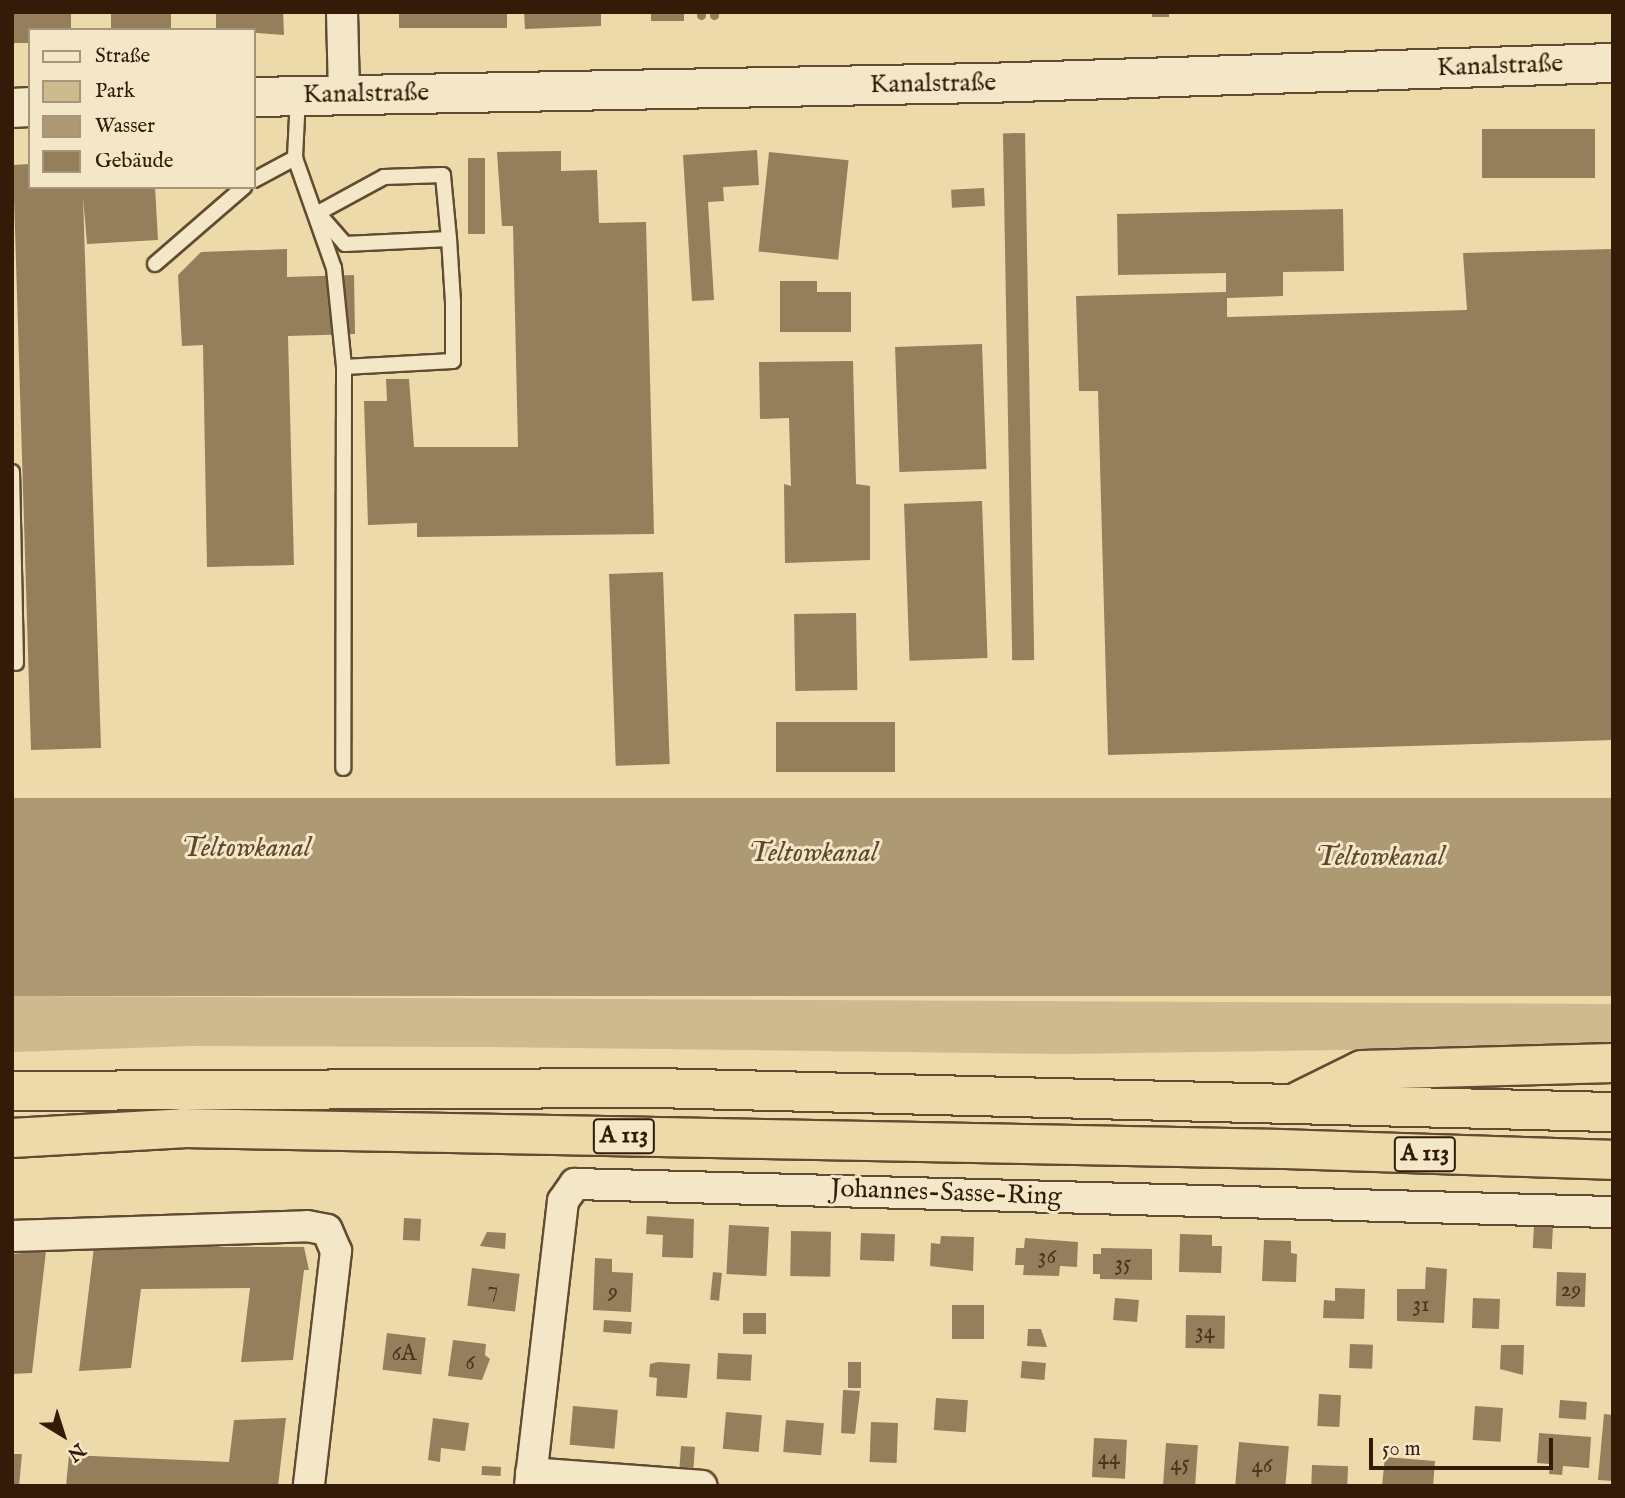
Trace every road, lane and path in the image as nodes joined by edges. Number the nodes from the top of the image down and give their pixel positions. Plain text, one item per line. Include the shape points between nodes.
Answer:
1 (342, 12) edge
2 (1613, 62) edge
3 (344, 94) junction
4 (298, 95) junction
5 (256, 97) edge
6 (296, 158) junction
7 (256, 179) edge
8 (242, 189) edge
9 (318, 213) junction
10 (449, 239) junction
11 (155, 264) dead end
12 (344, 367) junction
13 (12, 472) edge
14 (16, 663) dead end
15 (343, 768) dead end
16 (1613, 1063) edge
17 (12, 1091) edge
18 (1294, 1104) junction
19 (1613, 1112) edge
20 (12, 1138) edge
21 (1613, 1160) edge
22 (1613, 1212) edge
23 (12, 1236) edge
24 (531, 1480) edge
25 (309, 1486) edge
26 (702, 1486) edge

1 - 3 street
2 - 3 street, Kanalstraße via 986,83
3 - 4 street, Kanalstraße
4 - 5 street, Kanalstraße
4 - 6 lane
6 - 7 lane
6 - 9 lane
8 - 11 lane
9 - 10 lane via 345,244
9 - 10 lane via 384,177 443,175
9 - 12 lane via 334,268
10 - 12 lane via 453,361
12 - 15 lane
13 - 14 lane
16 - 18 highway via 1362,1070
17 - 18 highway, A 113 via 655,1088
18 - 19 highway, A 113
20 - 21 highway, A 113 via 183,1128
22 - 24 street, Johannes-Sasse-Ring via 575,1184 563,1200
23 - 25 street via 307,1226 327,1230 336,1251
24 - 26 street, Johannes-Sasse-Ring

